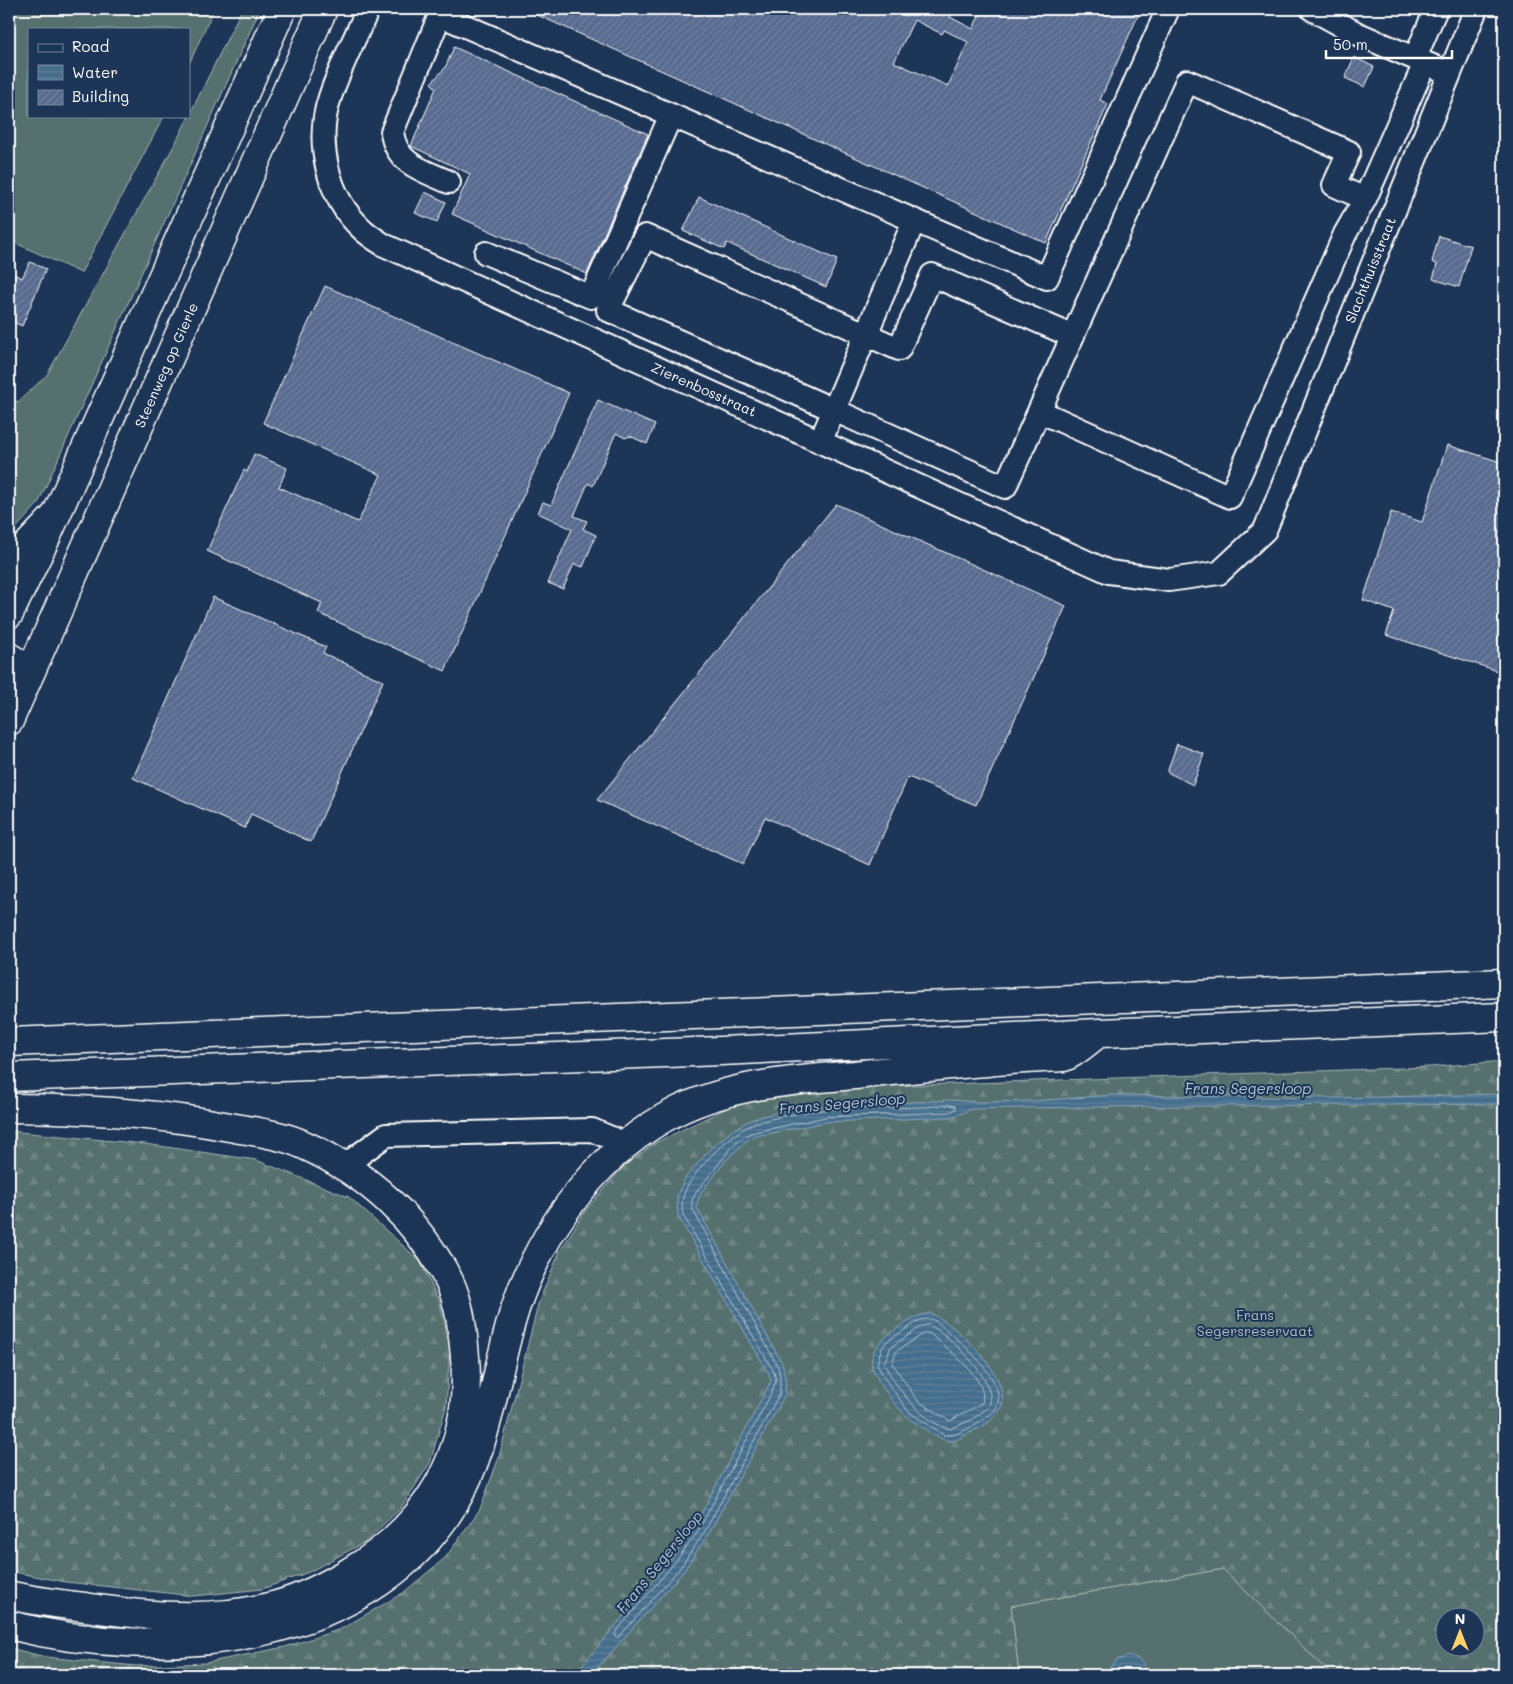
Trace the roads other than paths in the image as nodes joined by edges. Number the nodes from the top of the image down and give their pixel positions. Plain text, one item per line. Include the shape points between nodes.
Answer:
1 (282, 9) edge
2 (323, 9) edge
3 (368, 9) edge
4 (1168, 9) edge
5 (1312, 9) edge
6 (1436, 9) edge
7 (1476, 9) edge
8 (442, 12) edge
9 (1420, 61) junction
10 (1450, 74) junction
11 (671, 115) junction
12 (449, 182) dead end
13 (1365, 199) junction
14 (914, 221) junction
15 (486, 253) dead end
16 (608, 310) junction
17 (866, 335) junction
18 (1072, 336) junction
19 (595, 340) junction
20 (834, 410) junction
21 (1039, 411) junction
22 (820, 442) junction
23 (1004, 487) junction
24 (55, 516) junction
25 (991, 519) junction
26 (1265, 530) joint
27 (9, 561) edge
28 (9, 614) edge
29 (9, 657) edge
30 (20, 671) edge
31 (9, 721) edge
32 (1504, 983) edge
33 (1504, 1017) edge
34 (1100, 1033) junction
35 (9, 1042) edge
36 (9, 1077) edge
37 (9, 1108) edge
38 (626, 1144) junction
39 (344, 1166) junction
40 (9, 1595) edge
41 (9, 1625) edge

1 - 24 main road
2 - 30 main road, Steenweg op Gierle
3 - 19 street, Zierenbosstraat via 329,99 324,129 324,155 333,188 344,207 361,229 384,245
4 - 14 street via 1047,278
5 - 9 street via 1356,33
6 - 9 street
7 - 10 street, Slachthuisstraat
8 - 11 street
8 - 12 street via 392,132 400,156
9 - 10 street
9 - 13 street
10 - 26 street, Slachthuisstraat
11 - 14 street
11 - 15 street via 591,297
13 - 18 street via 1334,186 1349,152 1187,81
13 - 21 street via 1346,234 1230,497
14 - 17 street
16 - 17 street via 644,236
16 - 19 street
16 - 20 street
17 - 18 street via 899,349 932,274
17 - 20 street
18 - 21 street
19 - 22 street, Zierenbosstraat
20 - 22 street
20 - 23 street
21 - 23 street
22 - 25 street, Zierenbosstraat
23 - 25 street
24 - 27 main road
24 - 28 main road
25 - 26 street, Zierenbosstraat via 1109,572 1168,580 1219,573
29 - 30 main road
30 - 31 main road, Steenweg op Gierle
32 - 35 main road
33 - 34 main road
34 - 36 main road via 721,1051
34 - 38 main road via 1064,1056 776,1082 732,1092 678,1111
37 - 39 main road via 180,1117 302,1144
38 - 39 street via 592,1130 386,1136
38 - 41 main road via 583,1187 544,1242 517,1305 478,1450 462,1489 434,1532 393,1572 359,1595 315,1616 264,1632 212,1642 161,1645 94,1640
39 - 40 main road via 379,1190 421,1235 450,1284 463,1333 467,1384 458,1437 440,1483 413,1522 374,1558 322,1588 270,1607 205,1617 148,1614

